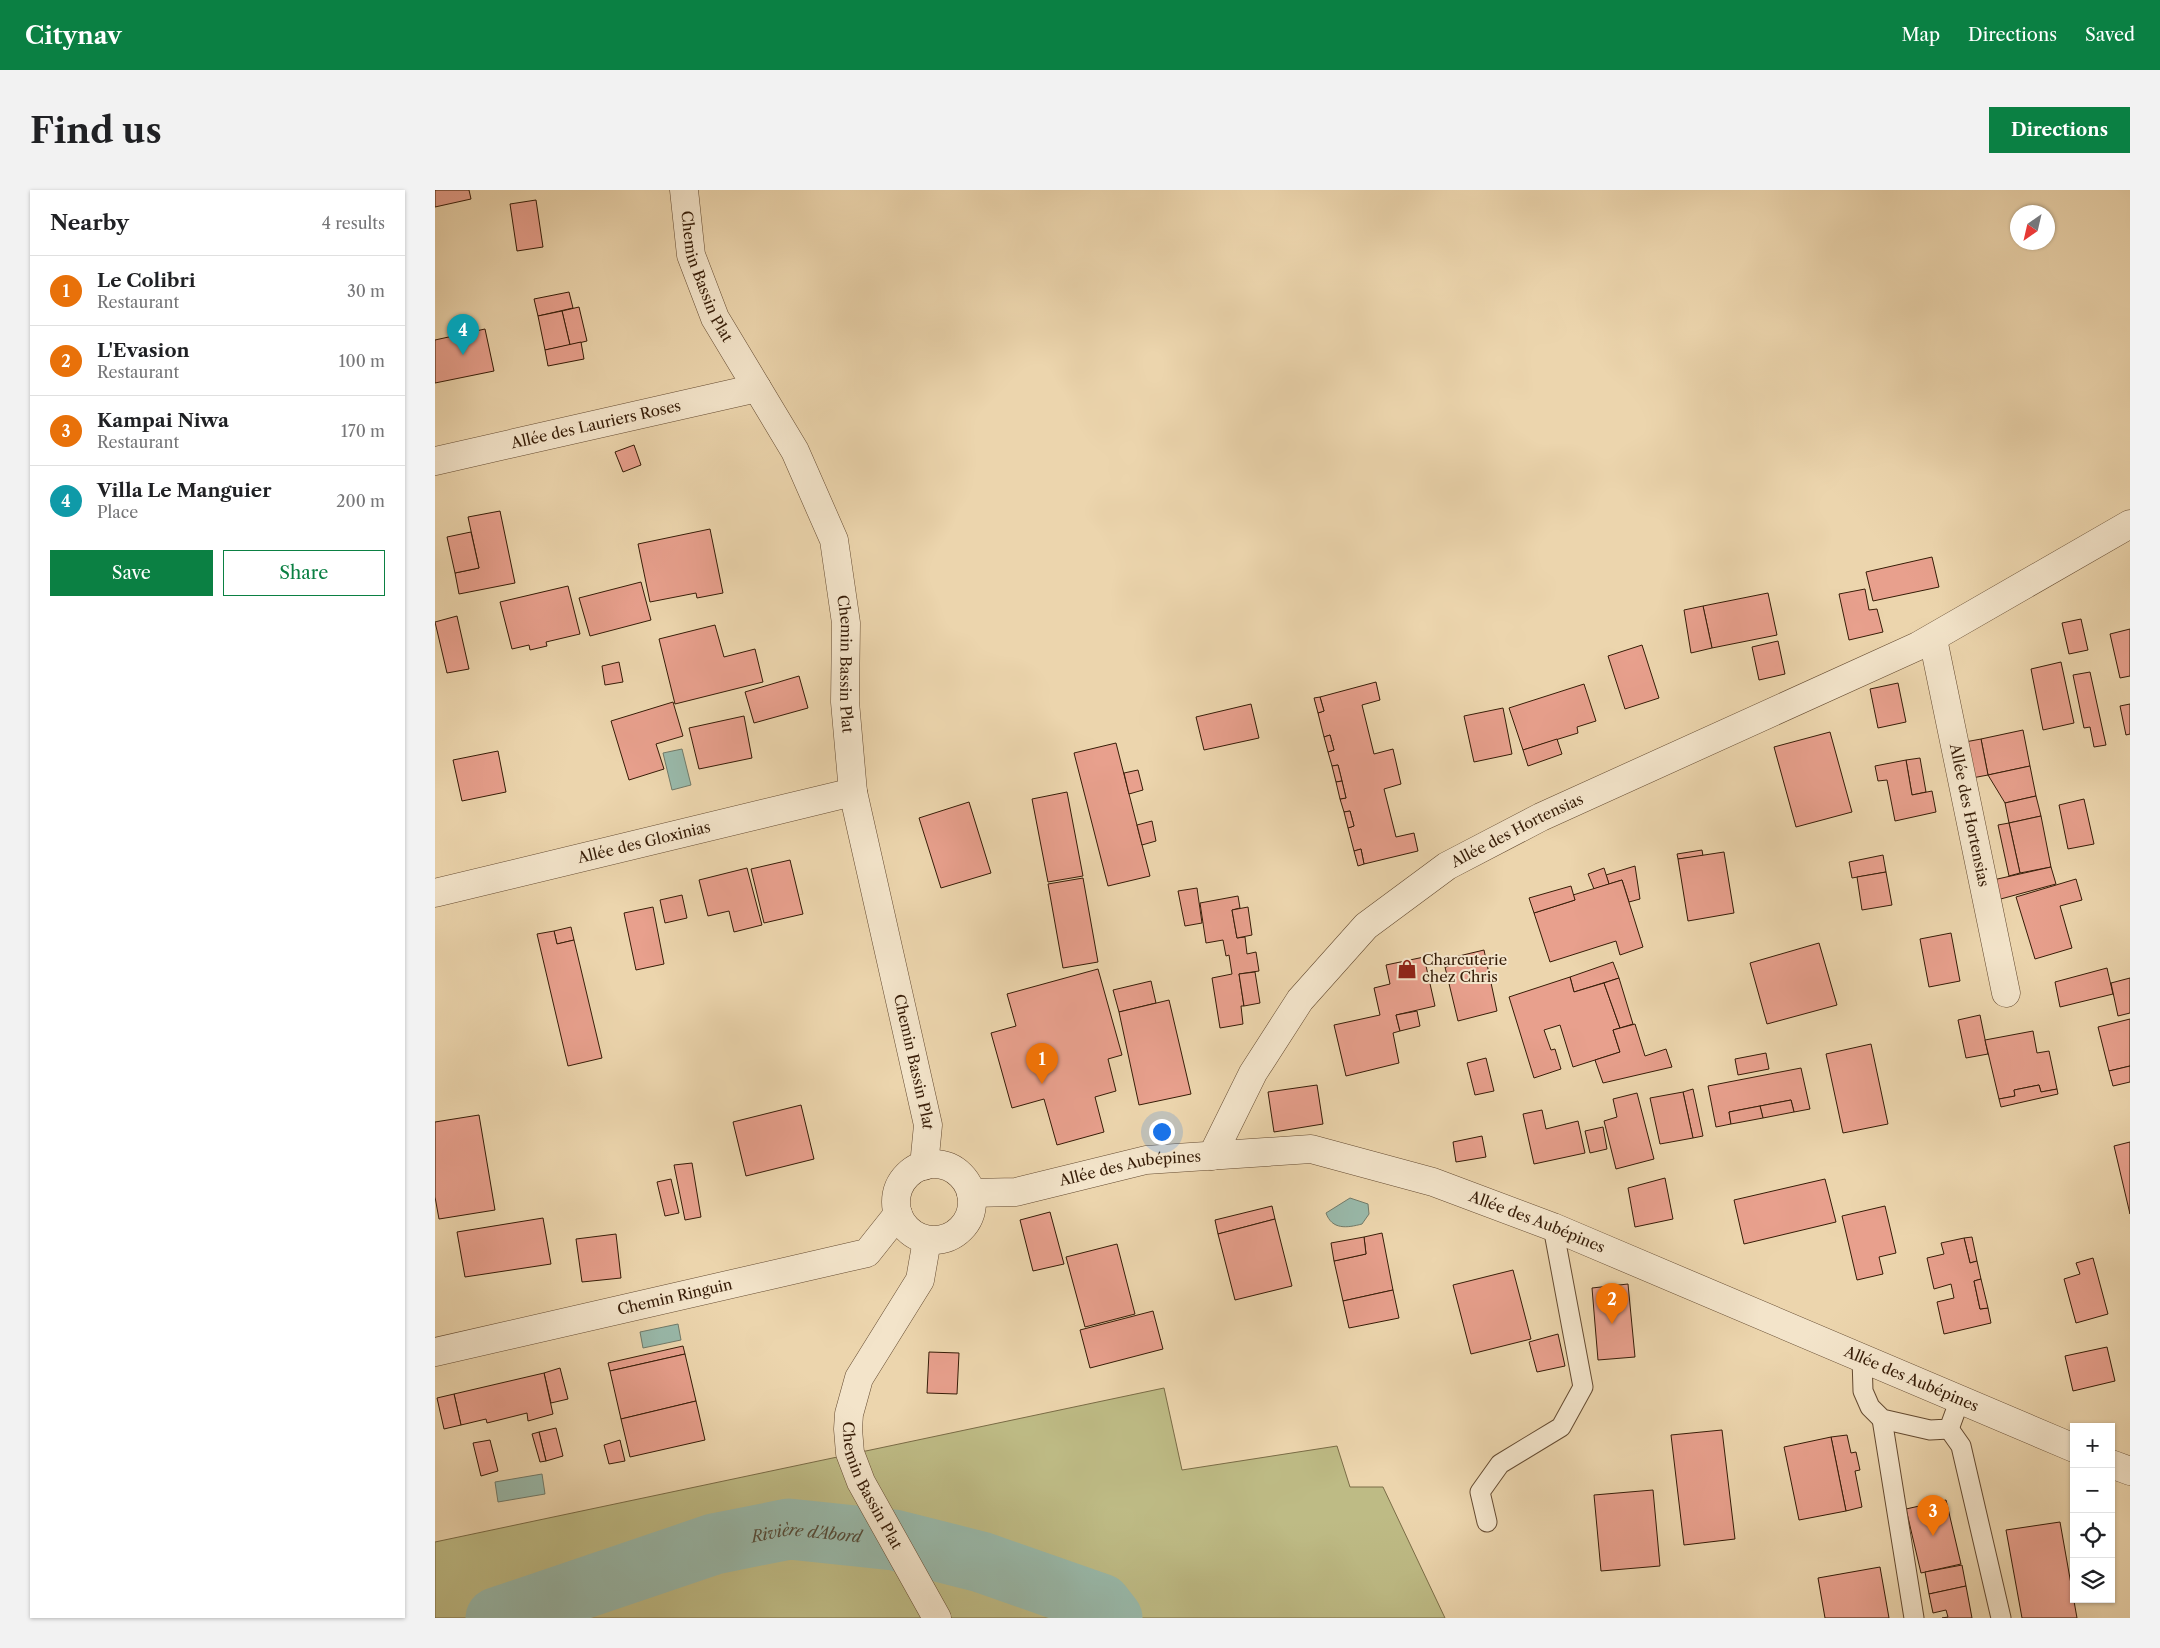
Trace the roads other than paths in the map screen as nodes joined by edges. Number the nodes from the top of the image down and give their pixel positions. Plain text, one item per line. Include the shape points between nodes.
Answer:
1 (684, 190) edge
2 (757, 388) junction
3 (435, 461) edge
4 (2130, 524) edge
5 (1933, 639) junction
6 (853, 792) junction
7 (435, 893) edge
8 (2006, 993) dead end
9 (1212, 1156) junction
10 (924, 1166) junction
11 (971, 1193) junction
12 (898, 1214) junction
13 (1553, 1227) junction
14 (927, 1240) junction
15 (435, 1352) edge
16 (1862, 1358) junction
17 (1959, 1399) junction
18 (1882, 1420) junction
19 (1949, 1429) junction
20 (2070, 1446) edge
21 (2115, 1465) edge
22 (2130, 1471) edge
23 (1487, 1522) dead end
24 (937, 1618) edge
25 (1914, 1618) edge
26 (2001, 1618) edge

1 - 2 street, Chemin Bassin Plat via 691,254 715,318
2 - 3 street, Allée des Lauriers Roses
2 - 6 street, Chemin Bassin Plat via 795,451 834,540 846,623 845,702
4 - 5 street, Allée des Hortensias
5 - 8 street, Allée des Hortensias
5 - 9 street, Allée des Hortensias via 1541,817 1440,872 1366,926 1300,1000 1253,1074
6 - 7 street, Allée des Gloxinias
6 - 10 street, Chemin Bassin Plat via 927,1125
9 - 11 street, Allée des Aubépines via 1146,1160 1016,1192
9 - 13 street, Allée des Aubépines via 1311,1149 1433,1182
10 - 11 street via 948,1167 966,1182
10 - 12 street via 913,1170 898,1189
11 - 14 street via 970,1212 962,1228 951,1236
12 - 14 street via 909,1231
12 - 15 street, Chemin Ringuin via 867,1253
13 - 16 street, Allée des Aubépines
13 - 23 lane via 1583,1388 1561,1427 1500,1464 1480,1492
14 - 24 street, Chemin Bassin Plat via 920,1280 859,1378 848,1429 850,1453 861,1482
16 - 17 street, Allée des Aubépines
16 - 18 lane via 1863,1391 1870,1407
17 - 19 lane
17 - 20 street, Allée des Aubépines
18 - 19 lane via 1929,1430
18 - 25 lane
19 - 26 lane via 1961,1446
21 - 22 street

